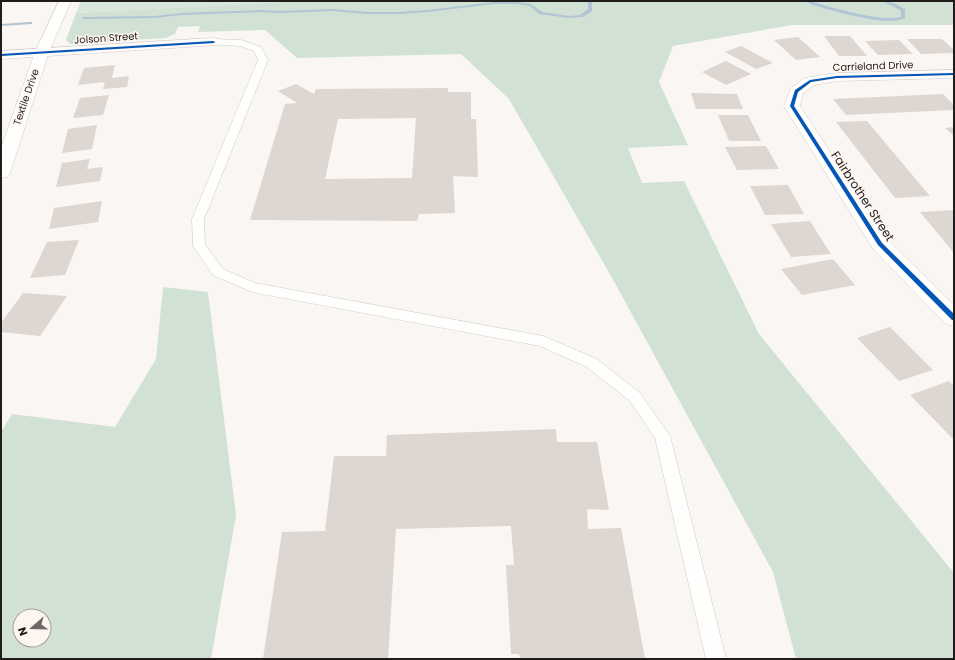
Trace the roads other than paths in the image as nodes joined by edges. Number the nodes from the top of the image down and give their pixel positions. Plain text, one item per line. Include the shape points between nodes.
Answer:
1 (66, 1) edge
2 (213, 42) joint
3 (42, 52) junction
4 (1, 55) edge
5 (954, 74) edge
6 (796, 91) joint
7 (1, 173) edge
8 (954, 318) edge
9 (716, 659) edge

1 - 3 street, Textile Drive
2 - 3 street, Jolson Street
2 - 9 lane via 241,43 258,50 263,60 198,218 199,246 218,272 252,287 543,342 592,363 635,397 662,436
3 - 4 street, Jolson Street
3 - 7 street, Textile Drive
5 - 6 street, Carrieland Drive via 837,77 810,81
6 - 8 street, Fairbrother Street via 792,106 880,244

